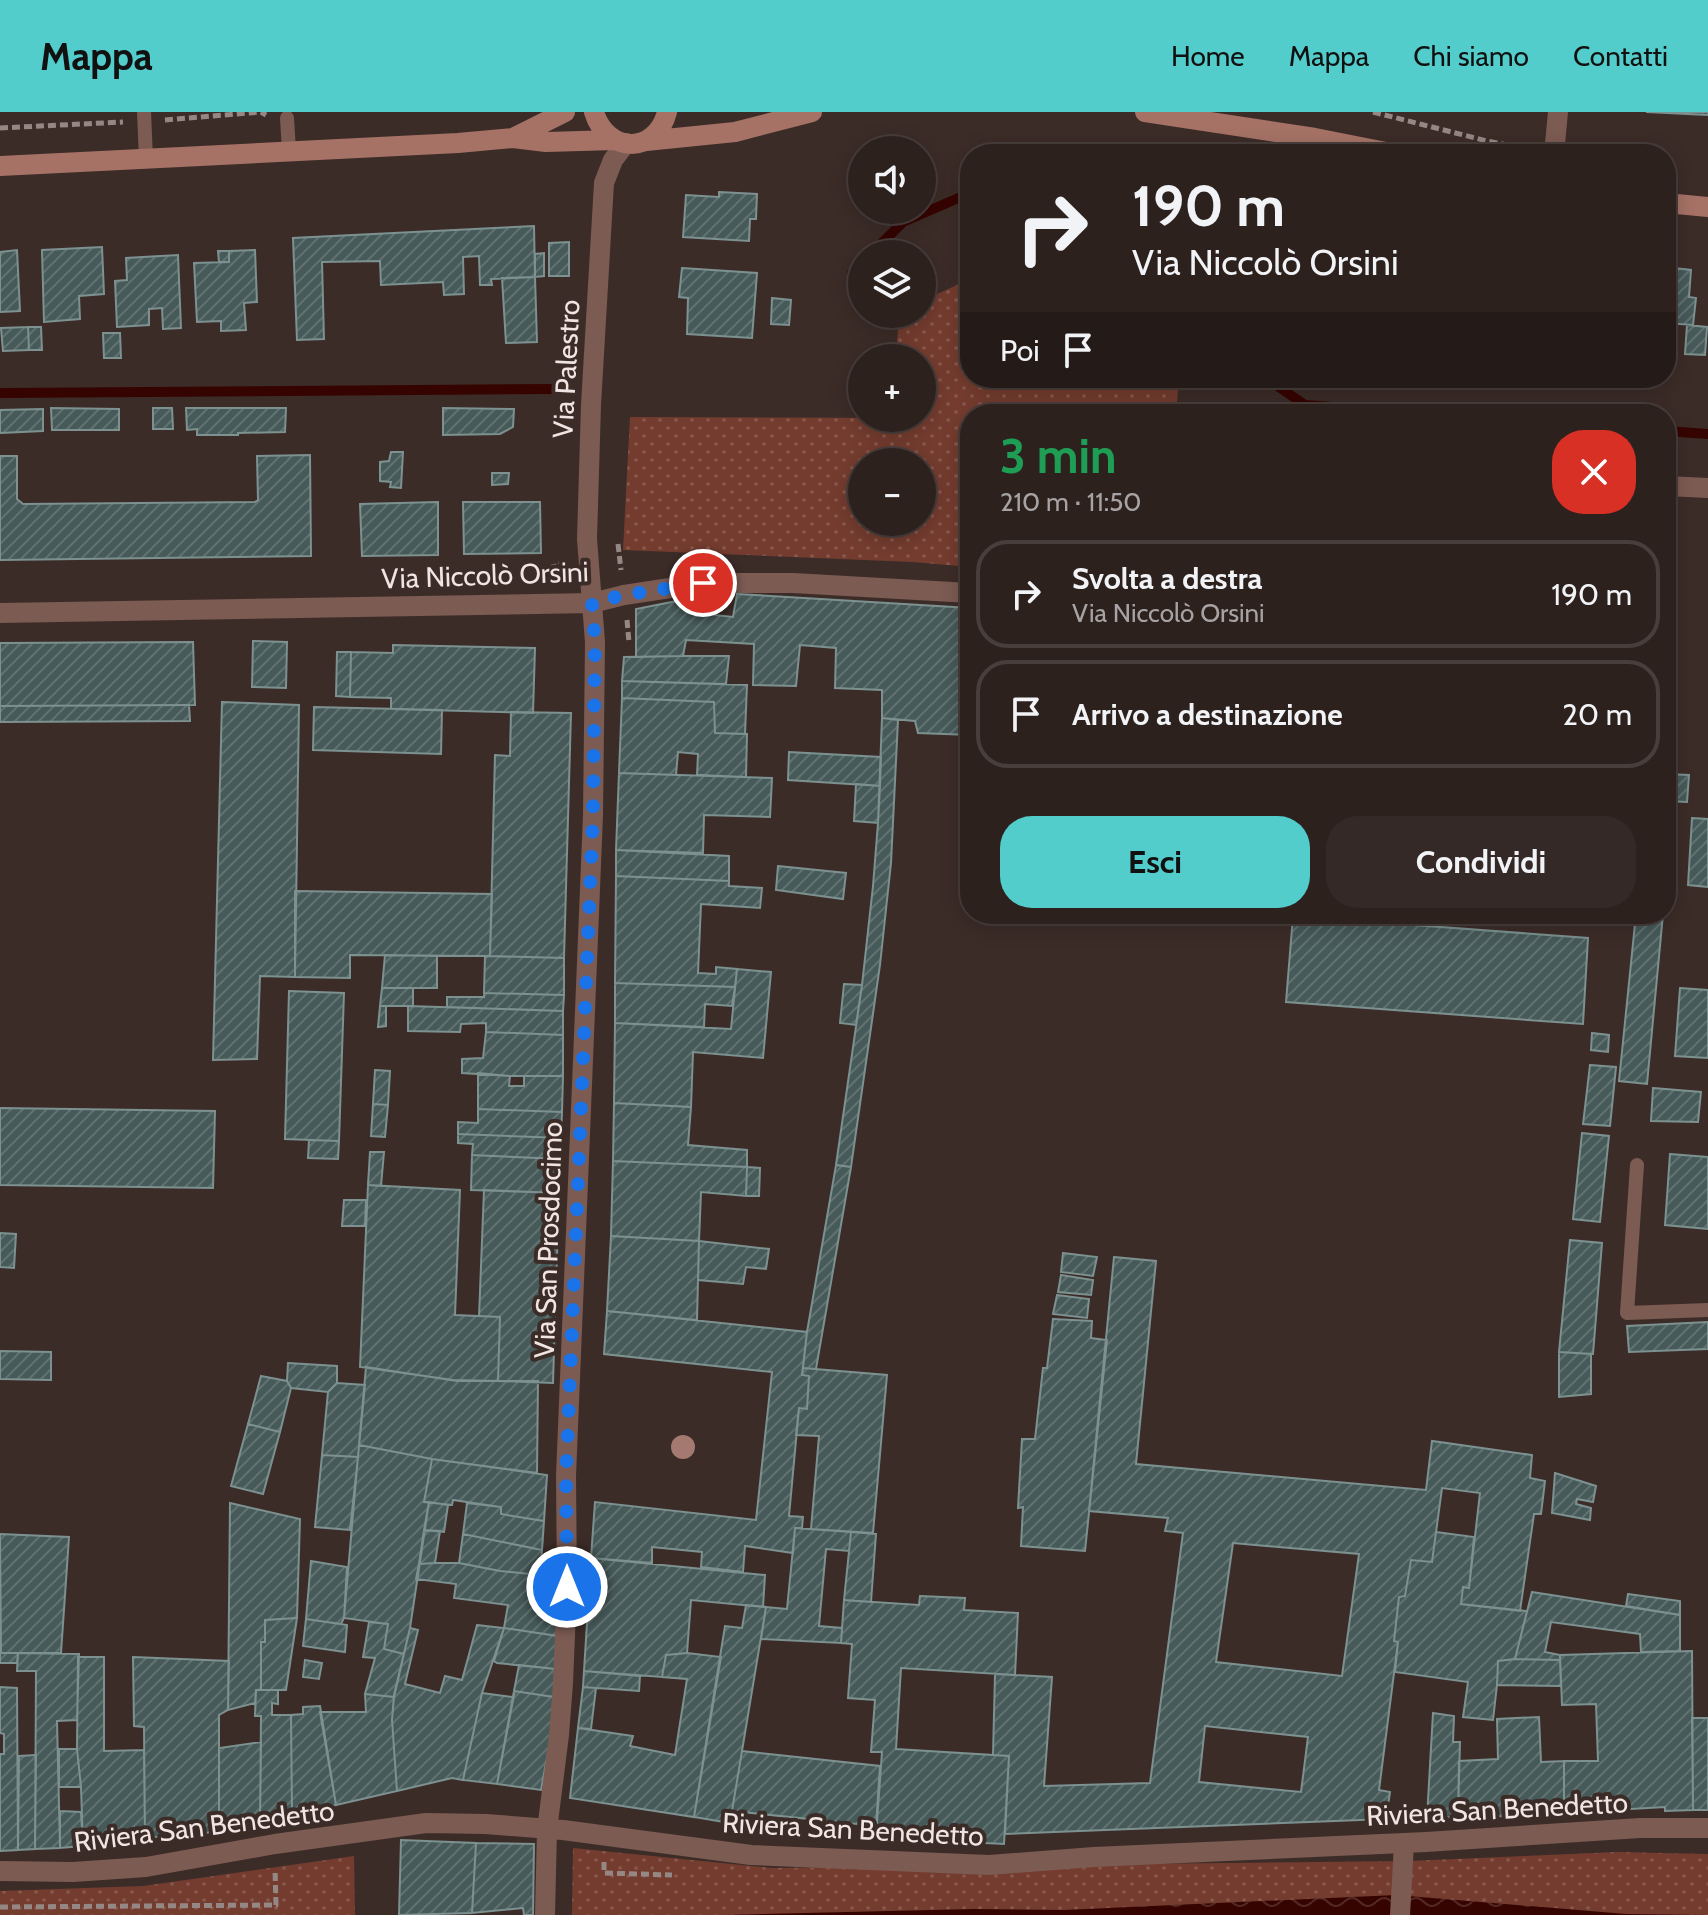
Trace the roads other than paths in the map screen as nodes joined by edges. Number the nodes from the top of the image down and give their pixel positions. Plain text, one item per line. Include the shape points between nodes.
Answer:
1 (144, 112) edge
2 (565, 112) edge
3 (594, 112) edge
4 (667, 112) edge
5 (812, 112) edge
6 (1145, 112) edge
7 (1558, 112) edge
8 (287, 118) dead end
9 (513, 138) junction
10 (629, 141) junction
11 (1345, 144) edge
12 (1555, 144) edge
13 (289, 151) junction
14 (146, 159) junction
15 (0, 166) edge
16 (1676, 204) edge
17 (1708, 207) edge
18 (1676, 486) edge
19 (1708, 488) edge
20 (960, 592) edge
21 (592, 603) junction
22 (0, 613) edge
23 (1637, 1165) dead end
24 (1708, 1310) edge
25 (1708, 1828) edge
26 (547, 1830) junction
27 (1404, 1844) junction
28 (0, 1871) edge
29 (545, 1915) edge
30 (1400, 1915) edge

1 - 14 lane
2 - 9 main road
3 - 10 main road via 605,133
4 - 10 main road, Via Palestro via 656,133
5 - 10 main road via 735,132
6 - 11 main road
7 - 12 street
8 - 13 lane
9 - 10 main road
9 - 13 main road
10 - 21 street, Via Palestro via 613,160 604,183 587,539
13 - 14 main road
14 - 15 main road
16 - 17 main road
18 - 19 street
20 - 21 street, Via Niccolò Orsini via 703,583
21 - 22 street, Via Niccolò Orsini
21 - 26 street, Via San Prosdocimo via 593,815 566,1476 567,1587 559,1735
23 - 24 lane via 1627,1313
25 - 27 street, Riviera San Benedetto
26 - 27 street, Riviera San Benedetto via 751,1855 989,1865
26 - 28 street, Riviera San Benedetto via 426,1823 146,1867
26 - 29 street, Via San Prosdocimo
27 - 30 street

